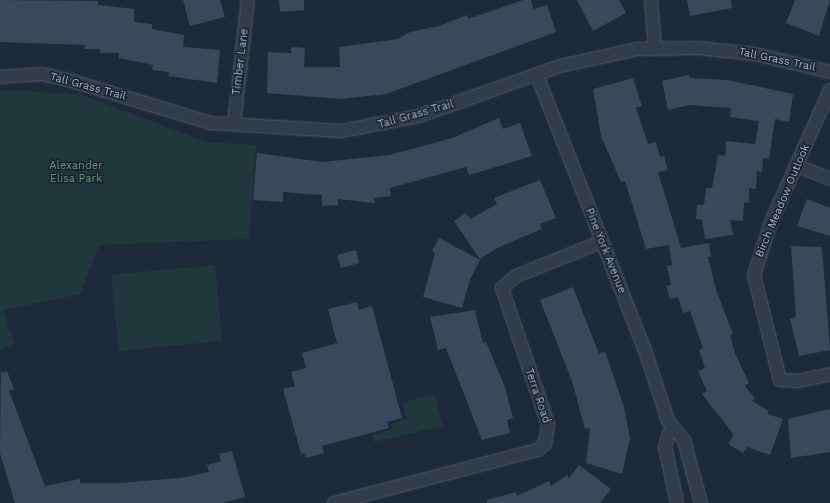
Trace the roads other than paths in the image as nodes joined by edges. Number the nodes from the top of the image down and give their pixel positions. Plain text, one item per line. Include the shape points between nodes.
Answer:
1 (248, 0) edge
2 (651, 0) edge
3 (655, 48) junction
4 (830, 72) edge
5 (537, 75) junction
6 (0, 77) edge
7 (830, 90) edge
8 (234, 124) junction
9 (798, 166) junction
10 (830, 179) edge
11 (601, 242) junction
12 (830, 374) edge
13 (671, 428) junction
14 (334, 503) edge
15 (677, 503) edge
16 (702, 503) edge

1 - 8 street, Timber Lane
2 - 3 street
3 - 4 street, Tall Grass Trail via 698,48 755,54
3 - 5 street, Tall Grass Trail via 622,52
5 - 8 street, Tall Grass Trail via 419,116 369,128 341,131
5 - 11 street, Pine York Avenue
6 - 8 street, Tall Grass Trail via 42,74 126,96 190,119
7 - 9 street, Birch Meadow Outlook
9 - 10 street
9 - 12 street, Birch Meadow Outlook via 760,251 754,284 780,380 798,381
11 - 13 street, Pine York Avenue via 648,356
11 - 14 street, Terra Road via 516,276 502,288 548,424 545,444 538,450
13 - 15 street via 665,446
13 - 16 street, Pine York Avenue via 684,440

